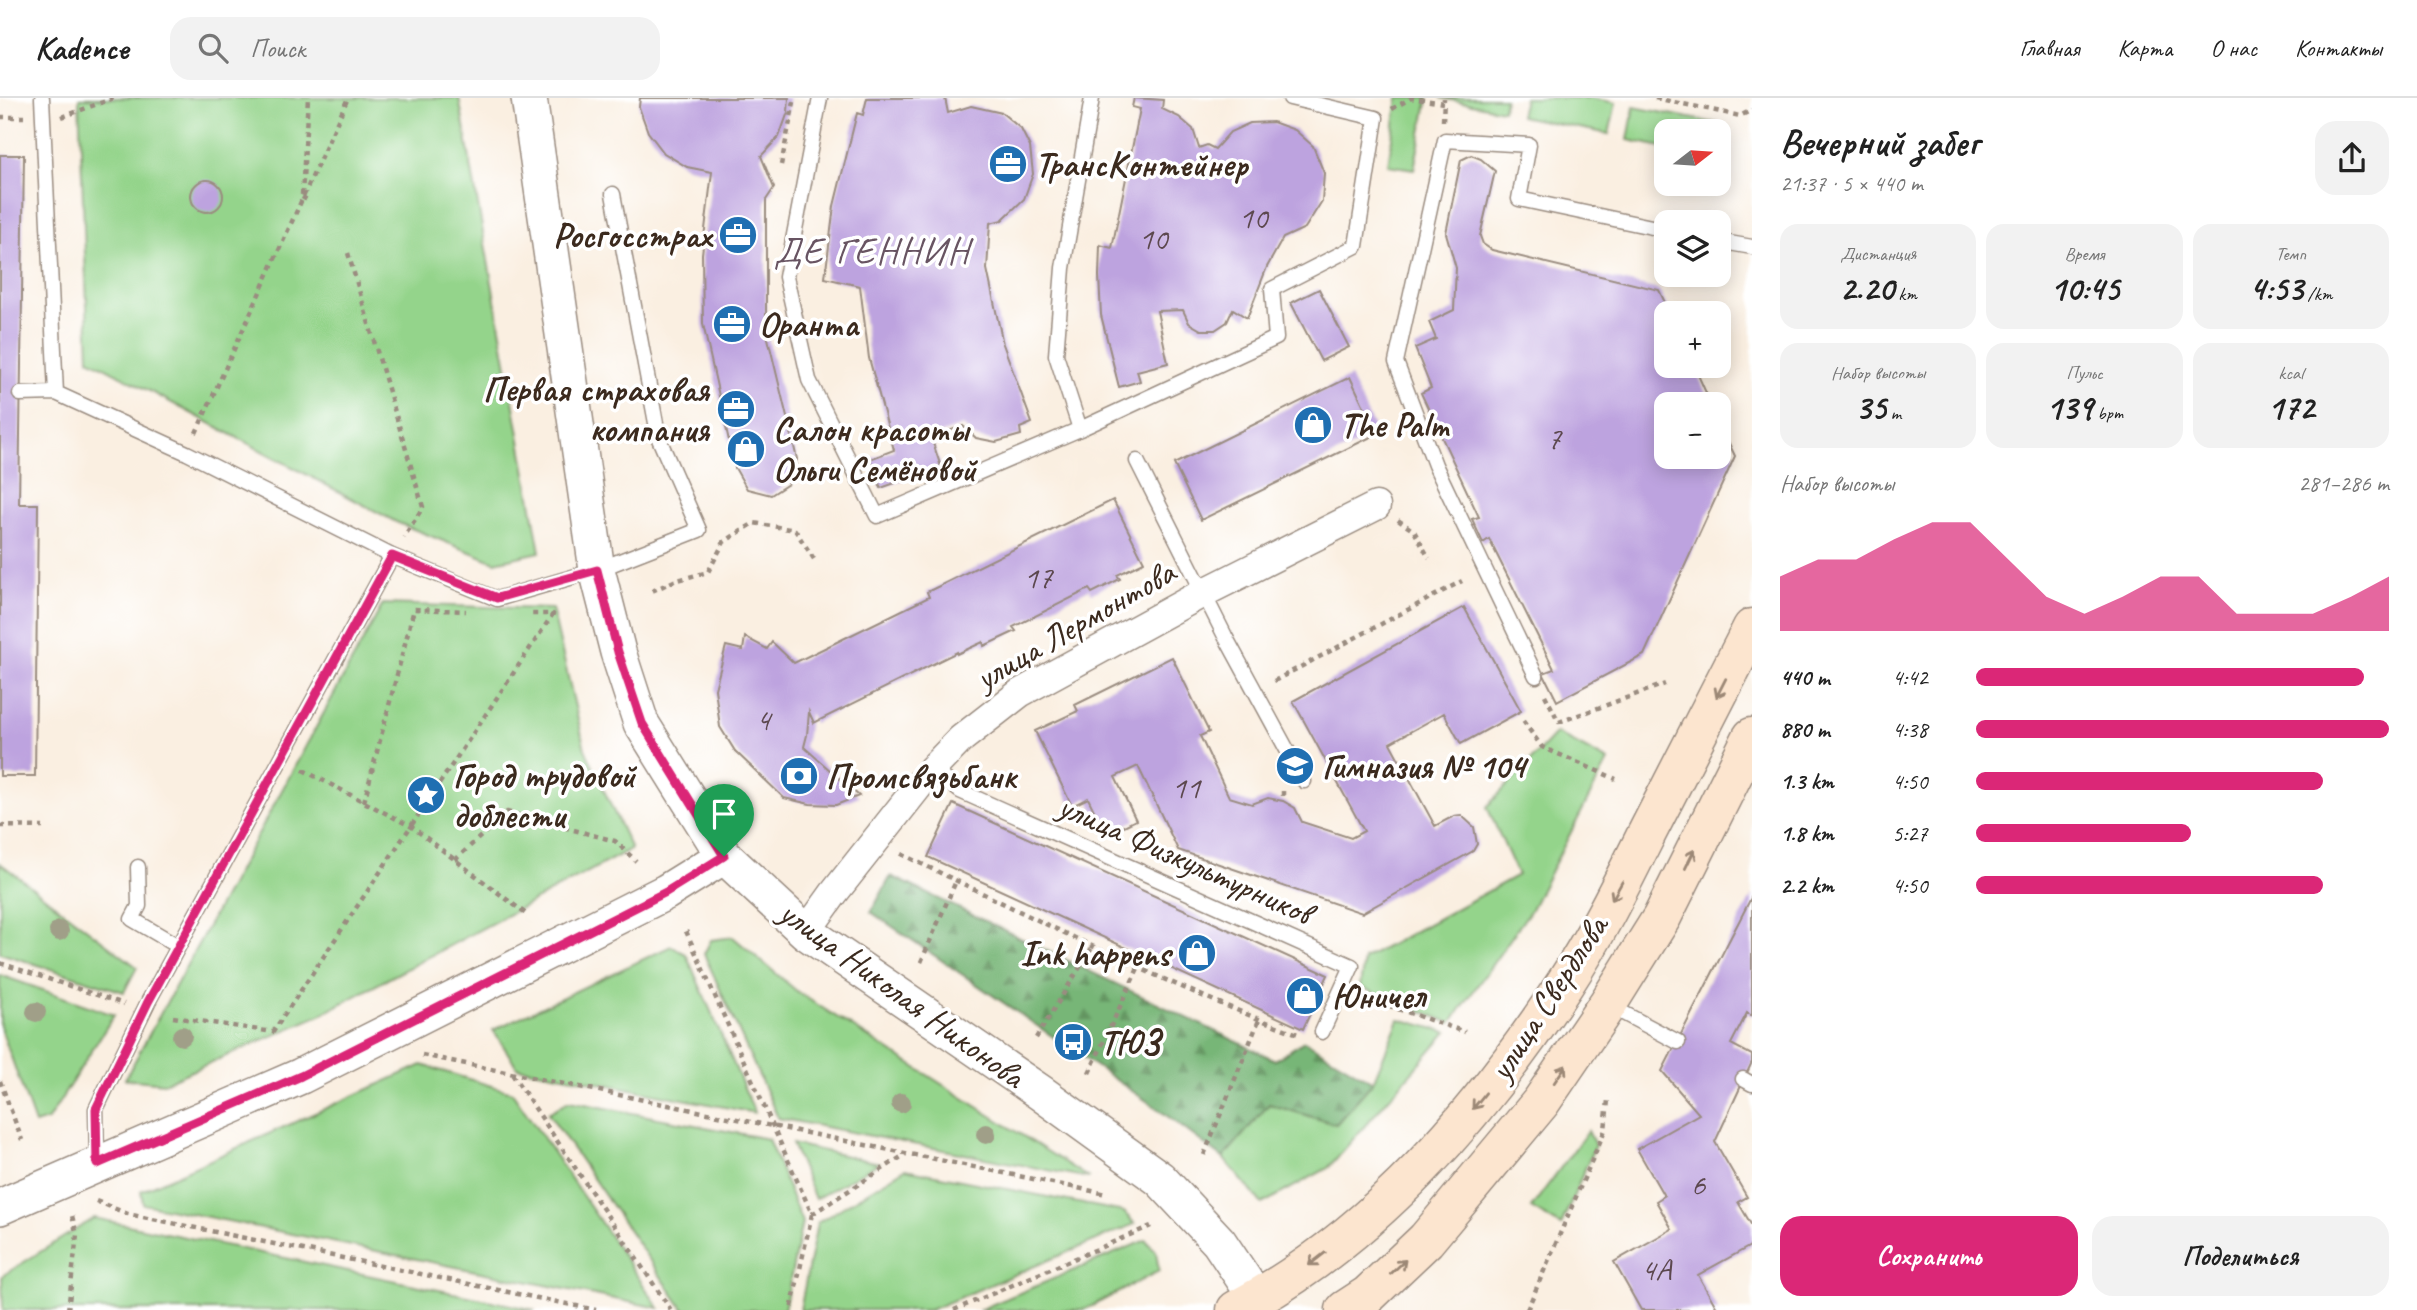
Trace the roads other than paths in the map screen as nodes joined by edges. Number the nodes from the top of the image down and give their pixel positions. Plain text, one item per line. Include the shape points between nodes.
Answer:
1 (42, 98) edge
2 (529, 98) edge
3 (820, 98) edge
4 (1093, 98) edge
5 (1290, 98) edge
6 (613, 194) dead end
7 (1654, 227) edge
8 (1731, 243) edge
9 (1752, 247) edge
10 (56, 393) junction
11 (20, 394) dead end
12 (1080, 429) junction
13 (1137, 461) dead end
14 (1377, 506) road end
15 (392, 556) junction
16 (597, 570) junction
17 (1203, 593) junction
18 (1752, 628) edge
19 (1536, 676) road end
20 (1752, 737) edge
21 (932, 769) junction
22 (1304, 781) dead end
23 (724, 856) junction
24 (138, 867) dead end
25 (806, 932) junction
26 (178, 946) junction
27 (1607, 1005) junction
28 (1322, 1032) road end
29 (1678, 1042) dead end
30 (97, 1164) junction
31 (2, 1203) edge
32 (1252, 1306) edge
33 (1345, 1310) edge

1 - 10 lane
2 - 16 street, улица Николая Никонова
3 - 12 lane via 786,277 809,380 877,516
4 - 12 lane via 1063,268 1056,355
5 - 12 lane via 1376,118 1356,246 1272,289 1276,338
6 - 16 lane via 659,439 699,530
7 - 19 lane via 1520,199 1529,145 1445,140 1396,362 1435,465
8 - 9 lane
10 - 11 lane
10 - 15 lane
13 - 17 lane
14 - 17 street, улица Лермонтова
15 - 16 lane via 497,598
15 - 26 lane
16 - 23 street, улица Николая Никонова via 642,723
17 - 21 street, улица Лермонтова via 1020,693 961,738
17 - 22 lane
18 -> 32 main road, улица Свердлова via 1619,888 1565,984 1503,1071 1394,1197
27 -> 20 main road, улица Свердлова via 1662,917
21 - 25 street, улица Лермонтова
21 - 28 lane, улица Физкультурников via 960,791 1352,966
23 - 25 street, улица Николая Никонова
23 - 30 street via 666,892 301,1076
24 - 26 lane via 139,906 132,919
25 - 32 street, улица Николая Никонова via 1160,1179 1219,1242
26 - 30 lane via 96,1109
27 - 29 lane
33 -> 27 main road, улица Свердлова via 1368,1295 1426,1240 1475,1184 1541,1102
30 - 31 street

